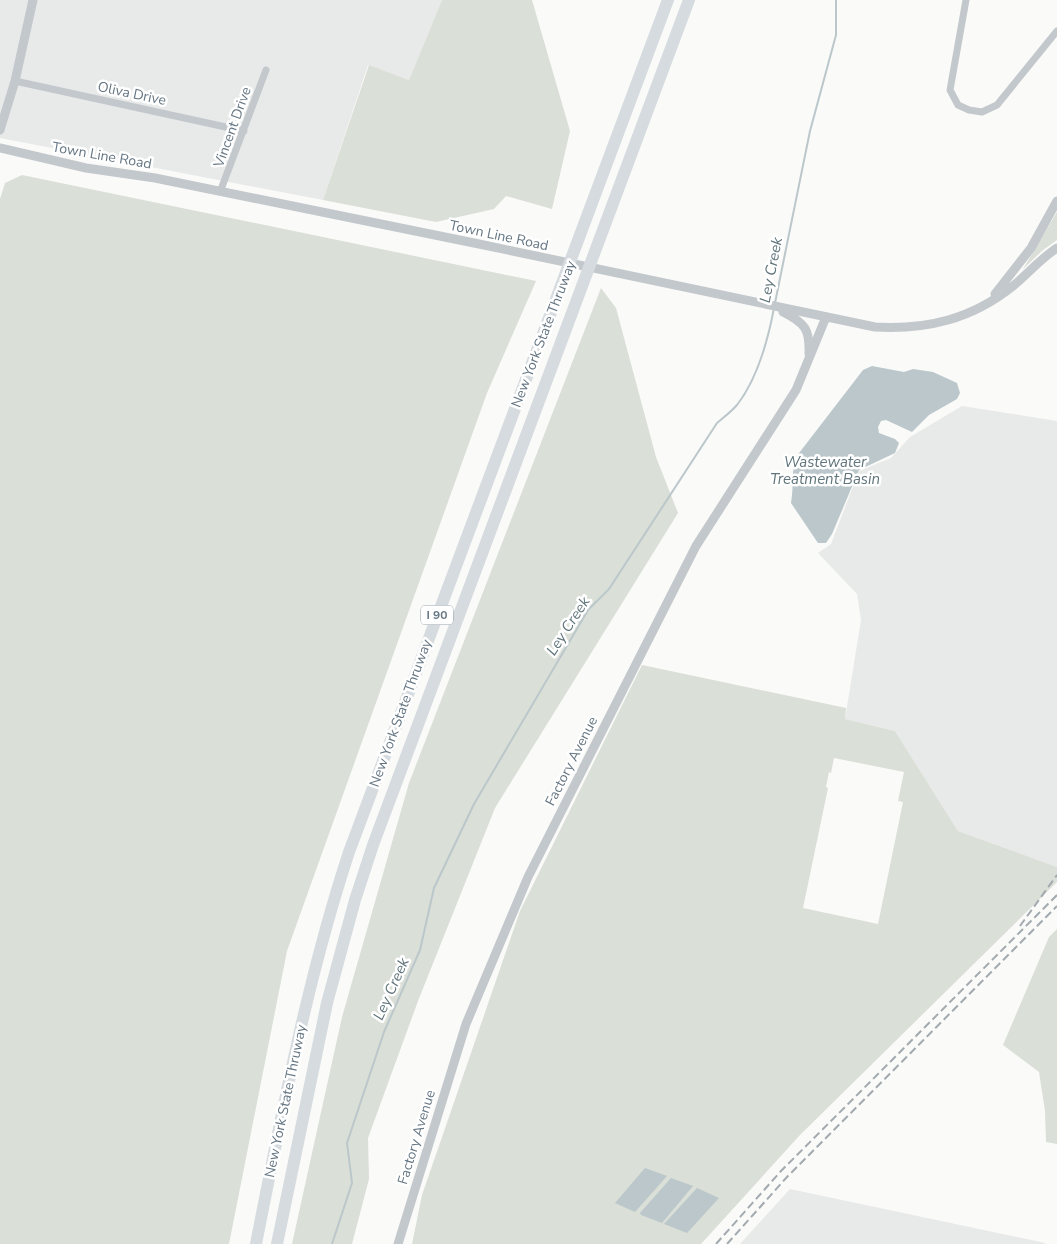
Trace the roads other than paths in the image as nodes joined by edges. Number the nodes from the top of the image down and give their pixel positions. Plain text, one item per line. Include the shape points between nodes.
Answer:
1 (33, 0) edge
2 (668, 0) edge
3 (689, 0) edge
4 (966, 0) edge
5 (1057, 32) edge
6 (266, 70) dead end
7 (15, 81) junction
8 (0, 130) edge
9 (244, 131) junction
10 (0, 148) edge
11 (220, 192) junction
12 (1057, 201) edge
13 (1057, 248) edge
14 (990, 301) junction
15 (787, 312) junction
16 (826, 317) junction
17 (809, 360) junction
18 (256, 1244) edge
19 (277, 1244) edge
20 (398, 1244) edge

1 - 7 street
2 - 18 highway, New York State Thruway / I 90 via 346,861 307,998
3 - 19 highway, New York State Thruway / I 90 via 373,845 327,1003
4 - 5 street via 950,90 958,105 970,110 982,112 997,105
6 - 9 street, Vincent Drive
7 - 8 street
7 - 9 street, Oliva Drive
9 - 11 street, Vincent Drive
10 - 11 street, Town Line Road via 77,166
11 - 15 street, Town Line Road via 769,305
12 - 14 street via 1031,248
13 - 14 street
14 - 16 street via 950,320 903,329
15 - 16 street
15 - 17 street via 806,329
16 - 17 street, Factory Avenue
17 - 20 street, Factory Avenue via 783,414 696,546 528,877 466,1024

